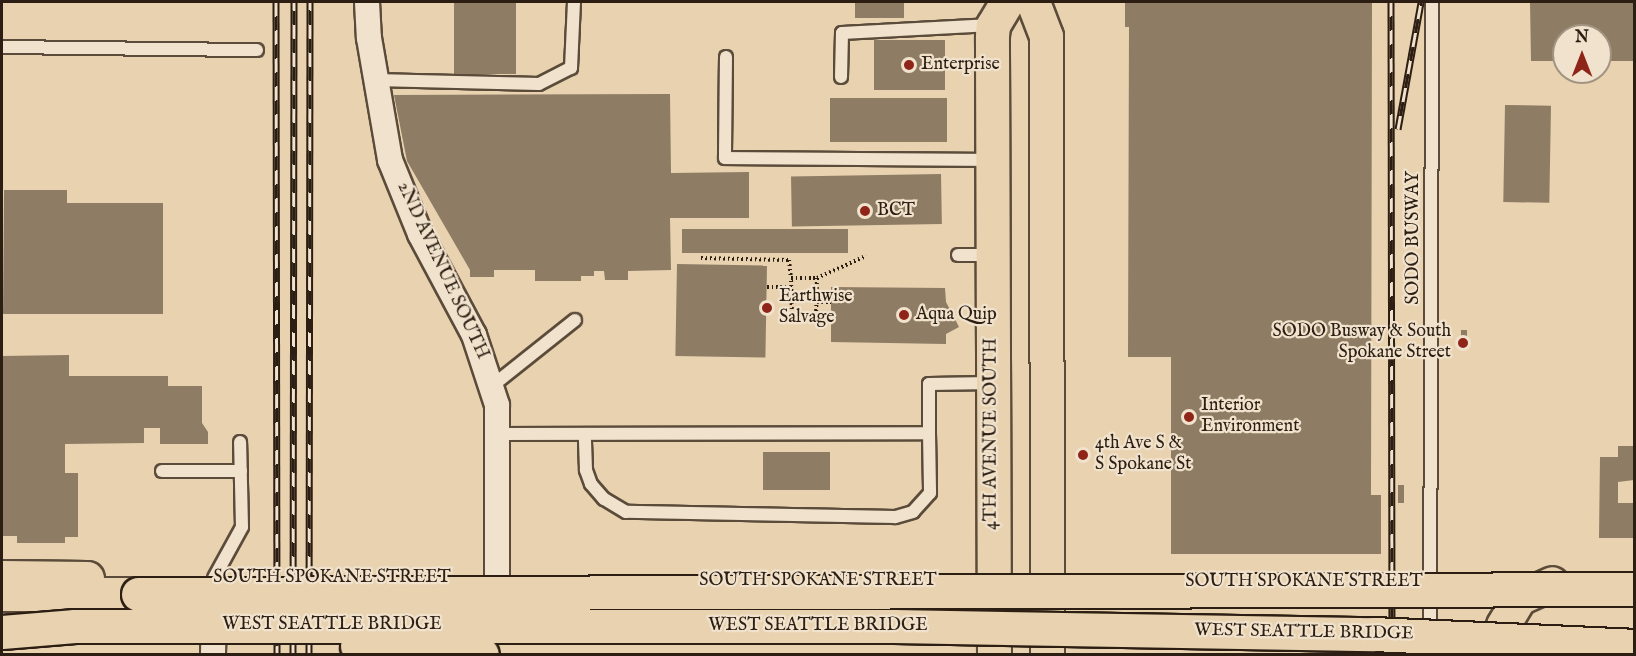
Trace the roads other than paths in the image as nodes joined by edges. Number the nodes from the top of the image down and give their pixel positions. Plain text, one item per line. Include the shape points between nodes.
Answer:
1 (367, 2) edge
2 (574, 2) edge
3 (1033, 2) edge
4 (1432, 2) edge
5 (1000, 13) edge
6 (2, 47) edge
7 (257, 50) dead end
8 (726, 57) dead end
9 (841, 77) dead end
10 (375, 80) junction
11 (993, 160) junction
12 (958, 255) dead end
13 (993, 255) junction
14 (575, 320) dead end
15 (992, 383) junction
16 (492, 386) junction
17 (929, 433) junction
18 (499, 434) junction
19 (585, 434) junction
20 (240, 442) dead end
21 (162, 471) dead end
22 (241, 471) junction
23 (2, 577) edge
24 (214, 578) junction
25 (406, 578) junction
26 (497, 578) junction
27 (992, 582) junction
28 (1047, 582) junction
29 (1431, 582) junction
30 (1553, 582) junction
31 (1635, 583) edge
32 (1635, 589) edge
33 (2, 594) edge
34 (2, 634) edge
35 (1635, 646) edge
36 (213, 654) edge
37 (407, 654) edge
38 (482, 654) edge
39 (495, 654) edge
40 (994, 654) edge
41 (1047, 654) edge
42 (1430, 654) edge
43 (1508, 654) edge

1 - 10 street, 2ND AVENUE SOUTH
2 - 10 lane via 571,68 539,84
3 - 28 main road via 1046,36
4 - 29 lane, SODO BUSWAY
5 - 9 lane via 842,33
5 - 11 main road, 4TH AVENUE SOUTH
6 - 7 lane
8 - 11 lane via 725,158
10 - 16 street, 2ND AVENUE SOUTH via 390,160 420,234 474,335
11 - 13 main road, 4TH AVENUE SOUTH
12 - 13 lane
13 - 15 main road, 4TH AVENUE SOUTH
14 - 16 lane
15 - 17 lane via 929,384
15 - 27 main road, 4TH AVENUE SOUTH
16 - 18 street, 2ND AVENUE SOUTH
17 - 19 lane
17 - 19 lane via 930,493 913,512 895,517 626,512 604,499 591,484 586,470
18 - 19 lane
18 - 26 street, 2ND AVENUE SOUTH
20 - 22 lane
21 - 22 lane
22 - 24 lane via 242,527
23 - 24 main road, SOUTH SPOKANE STREET
24 - 25 main road, SOUTH SPOKANE STREET
24 - 36 street
25 - 26 main road, SOUTH SPOKANE STREET
25 - 37 main road
26 - 27 main road, SOUTH SPOKANE STREET
26 - 39 main road
27 - 28 main road, SOUTH SPOKANE STREET
27 - 40 main road, 4TH AVENUE SOUTH
28 - 29 main road, SOUTH SPOKANE STREET
28 - 41 main road
29 - 30 main road, SOUTH SPOKANE STREET
29 - 42 lane, SODO BUSWAY
30 - 31 main road, SOUTH SPOKANE STREET
30 - 43 main road via 1519,598 1503,625
32 - 33 main road, WEST SEATTLE BRIDGE, bridge
34 - 35 main road, WEST SEATTLE BRIDGE, bridge via 87,626 894,626 1373,634
34 - 38 main road, bridge via 74,646 362,646

